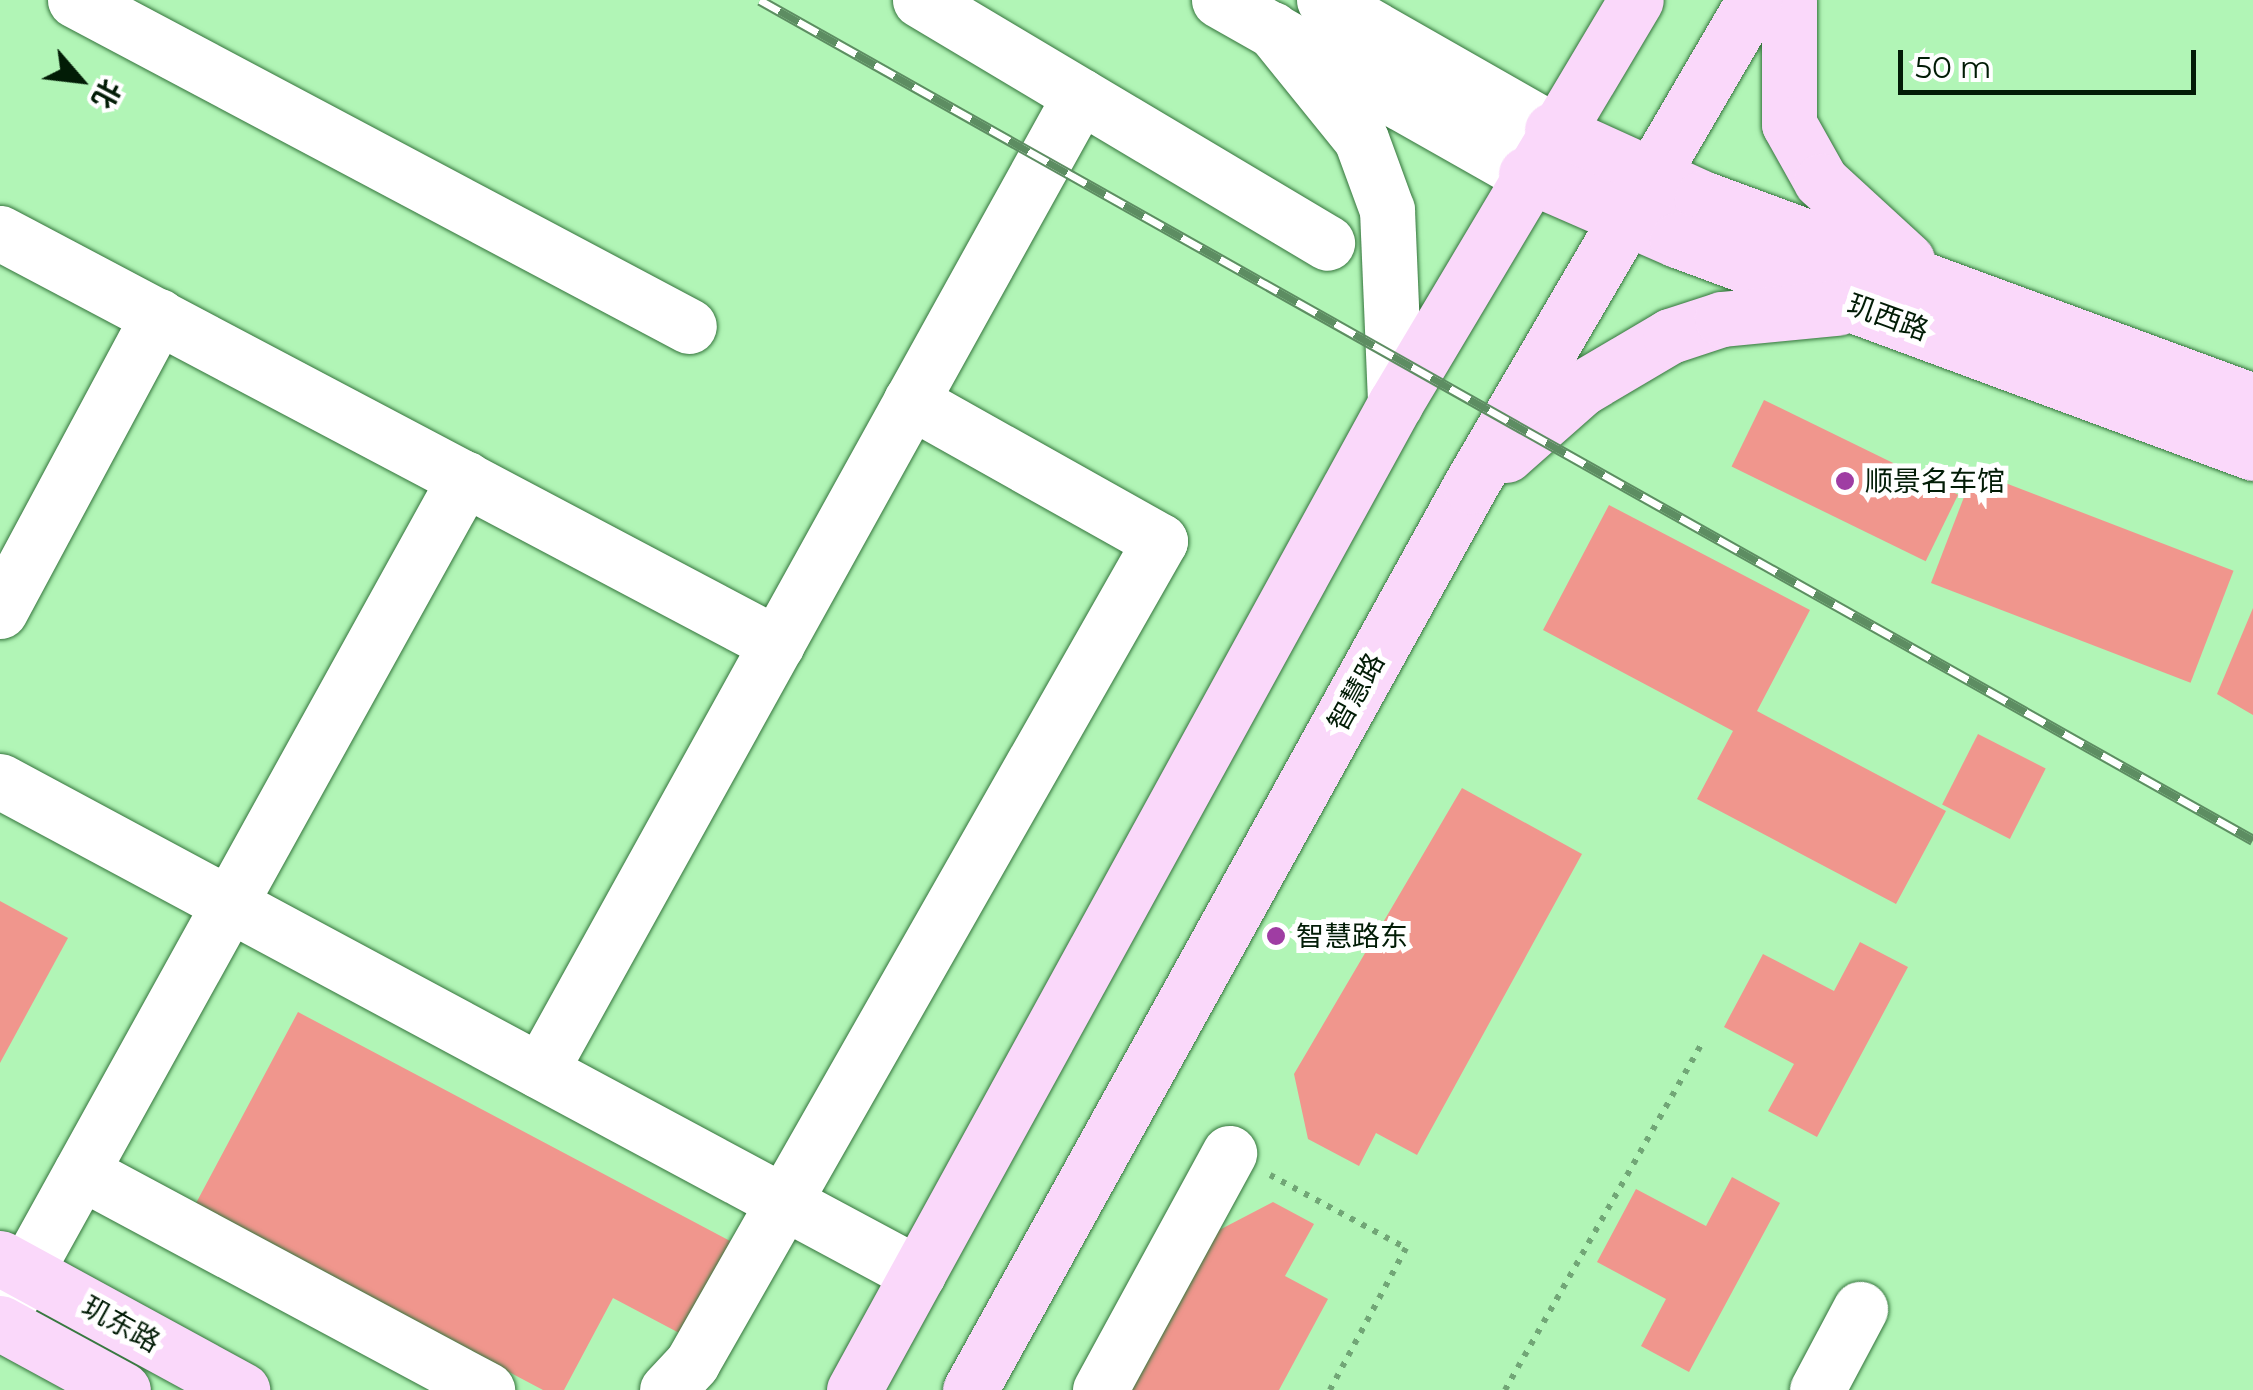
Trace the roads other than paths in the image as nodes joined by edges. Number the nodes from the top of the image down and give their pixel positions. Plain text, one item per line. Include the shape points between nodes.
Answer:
1 (74, 0) edge
2 (920, 0) edge
3 (1220, 0) edge
4 (1324, 0) edge
5 (1636, 0) edge
6 (1754, 0) edge
7 (1789, 0) edge
8 (1272, 29) junction
9 (1080, 96) junction
10 (1539, 152) junction
11 (1638, 198) junction
12 (0, 233) edge
13 (1327, 244) dead end
14 (1937, 284) junction
15 (1860, 307) junction
16 (158, 316) junction
17 (690, 326) dead end
18 (911, 401) junction
19 (2253, 402) edge
20 (1395, 404) junction
21 (2253, 453) edge
22 (465, 478) junction
23 (1470, 486) junction
24 (0, 611) edge
25 (777, 644) junction
26 (0, 781) edge
27 (229, 904) junction
28 (540, 1072) junction
29 (1229, 1154) road end
30 (81, 1172) junction
31 (784, 1202) junction
32 (918, 1274) junction
33 (6, 1293) edge
34 (1860, 1309) dead end
35 (124, 1390) edge
36 (242, 1390) edge
37 (486, 1390) edge
38 (667, 1390) edge
39 (854, 1390) edge
40 (970, 1390) edge
41 (1100, 1390) edge
42 (1817, 1390) edge

1 - 17 street
2 - 9 street
3 - 8 street
4 - 10 street
5 - 10 main road
6 - 11 main road, 智慧路
7 - 14 main road via 1789,124 1821,181
8 - 10 street
8 - 20 street via 1360,139 1387,210
9 - 13 street
9 - 18 street
10 - 11 main road, 玑西路
10 - 20 main road
11 - 14 main road
11 - 15 main road, 玑西路
11 - 23 main road, 智慧路
12 - 16 street
14 - 19 main road
15 - 21 main road, 玑西路
15 - 23 main road via 1780,310 1670,336 1582,388
16 - 22 street
16 - 24 street
18 - 25 street
18 - 31 street via 1160,541
20 - 32 main road
22 - 25 street
22 - 27 street
23 - 40 main road, 智慧路
25 - 28 street
26 - 27 street
27 - 28 street
27 - 30 street
28 - 31 street
29 - 41 street
30 - 33 street
30 - 37 street
31 - 32 street
31 - 38 street via 692,1363
32 - 39 main road
33 - 35 main road, 玑东路
33 - 36 main road, 玑东路
34 - 42 street

